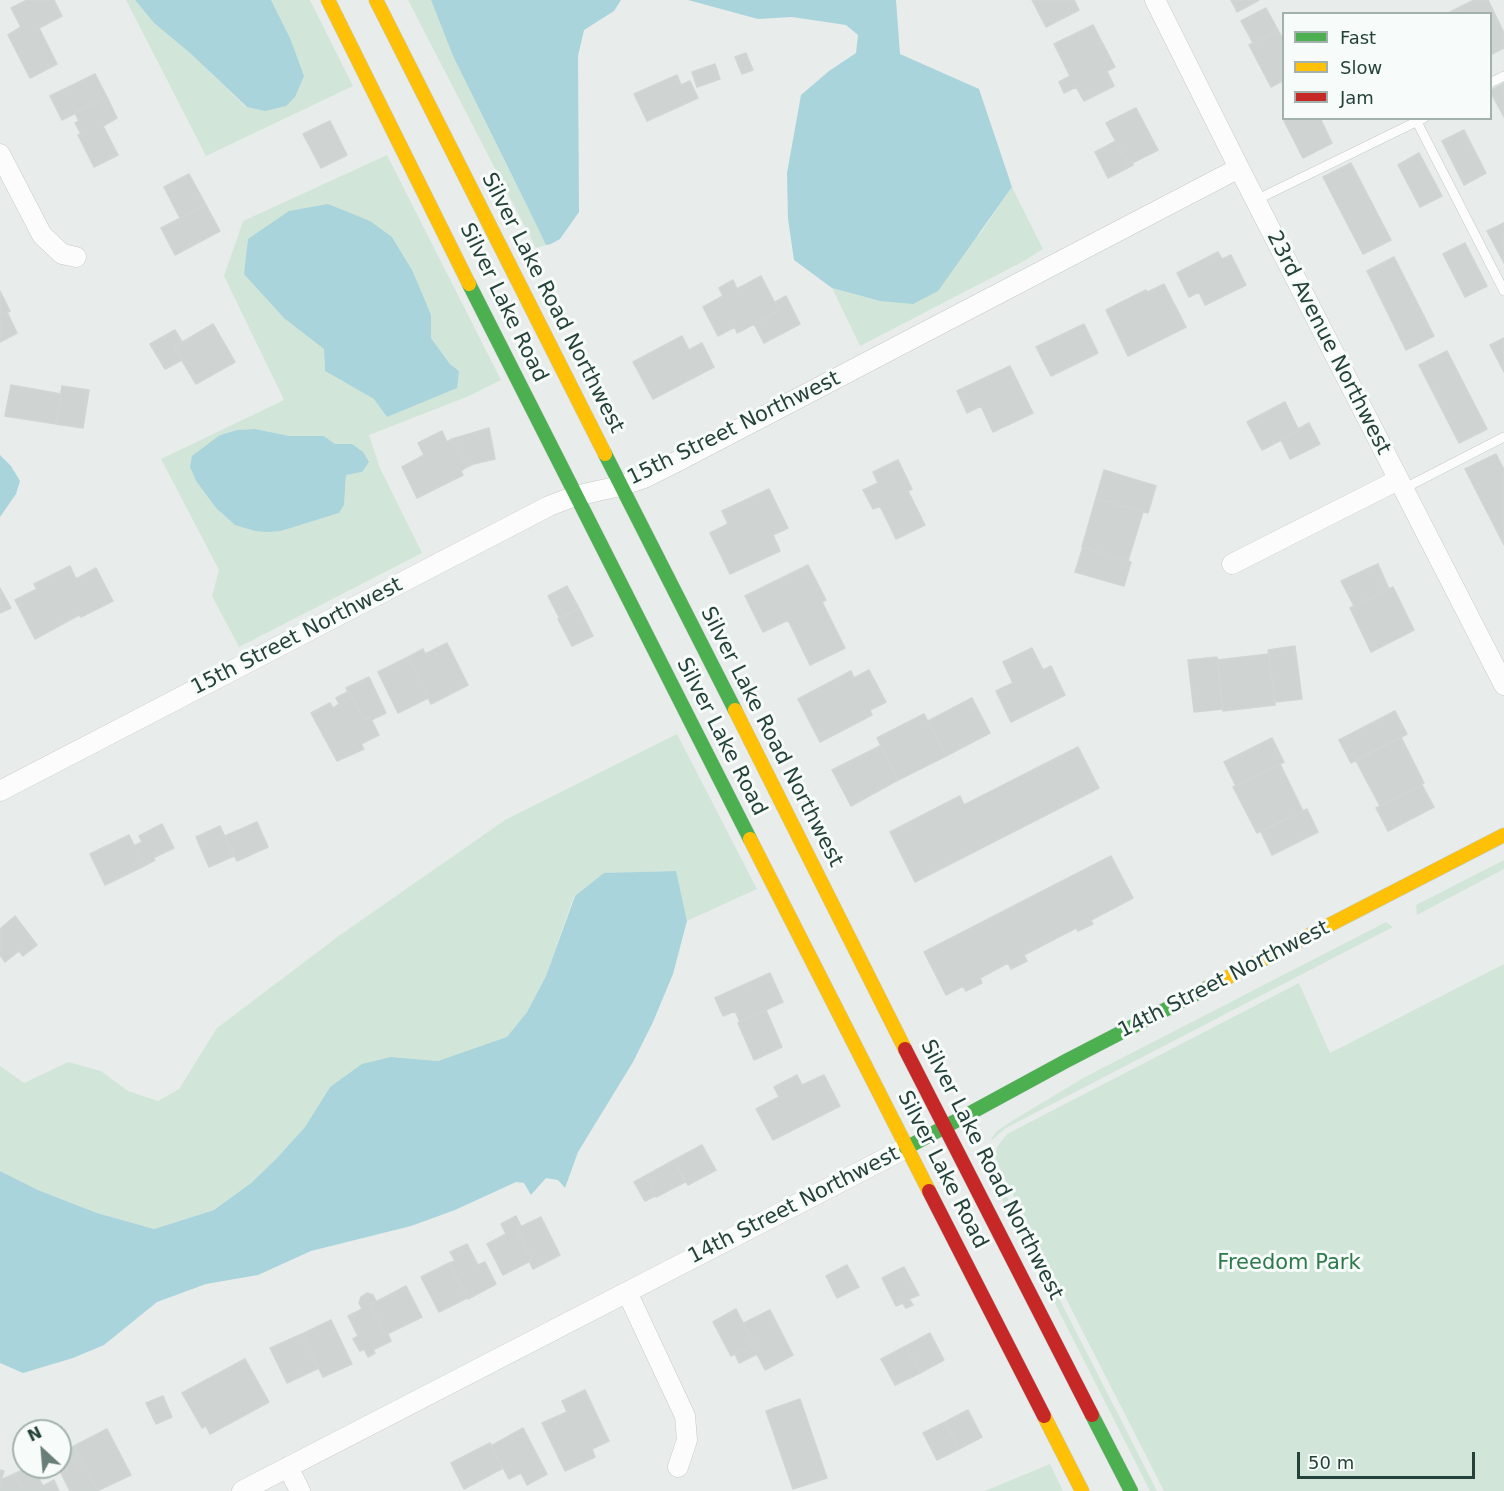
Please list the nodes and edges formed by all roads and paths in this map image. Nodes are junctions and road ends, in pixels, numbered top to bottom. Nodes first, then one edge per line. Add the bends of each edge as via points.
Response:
1 (328, 0) edge
2 (376, 0) edge
3 (1155, 0) edge
4 (1420, 120) edge
5 (0, 154) edge
6 (1239, 168) junction
7 (1256, 200) junction
8 (76, 257) dead end
9 (1504, 291) edge
10 (1504, 437) edge
11 (1400, 484) junction
12 (620, 486) junction
13 (575, 496) junction
14 (1232, 564) dead end
15 (1504, 685) edge
16 (0, 791) edge
17 (1504, 835) edge
18 (945, 1127) junction
19 (906, 1148) junction
20 (627, 1293) junction
21 (288, 1467) junction
22 (678, 1467) dead end
23 (242, 1491) edge
24 (300, 1491) edge
25 (1082, 1491) edge
26 (1131, 1491) edge

1 - 13 main road, Silver Lake Road
2 - 12 main road, Silver Lake Road Northwest
3 - 6 street, 23rd Avenue Northwest
4 - 7 lane
4 - 9 lane
5 - 8 street via 42,235 62,254
6 - 7 street, 23rd Avenue Northwest
6 - 12 street, 15th Street Northwest via 678,461
7 - 11 street, 23rd Avenue Northwest
10 - 11 lane
11 - 14 street
11 - 15 street, 23rd Avenue Northwest
12 - 13 street, 15th Street Northwest
12 - 18 main road, Silver Lake Road Northwest
13 - 16 street, 15th Street Northwest
13 - 19 main road, Silver Lake Road
17 - 18 main road, 14th Street Northwest
18 - 19 main road, 14th Street Northwest
18 - 26 main road, Silver Lake Road Northwest
19 - 20 street, 14th Street Northwest
19 - 25 main road, Silver Lake Road
20 - 21 street, 14th Street Northwest
20 - 22 street via 685,1416 687,1440
21 - 23 street, 14th Street Northwest
21 - 24 street

